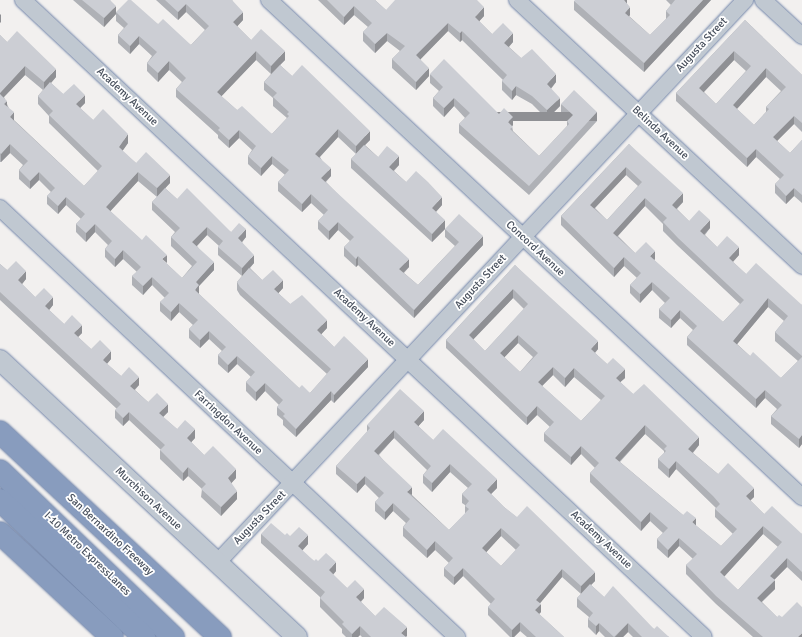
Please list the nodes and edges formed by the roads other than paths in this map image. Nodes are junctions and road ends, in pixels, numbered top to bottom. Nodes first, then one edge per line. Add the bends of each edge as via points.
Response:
1 (23, 0) edge
2 (269, 0) edge
3 (517, 0) edge
4 (745, 0) edge
5 (763, 0) edge
6 (802, 36) edge
7 (638, 113) junction
8 (0, 208) edge
9 (523, 237) junction
10 (802, 266) edge
11 (0, 360) edge
12 (409, 360) junction
13 (0, 432) edge
14 (0, 472) edge
15 (293, 484) junction
16 (802, 498) edge
17 (0, 500) edge
18 (0, 533) edge
19 (217, 563) junction
20 (112, 637) edge
21 (144, 637) edge
22 (173, 637) edge
23 (220, 637) edge
24 (297, 637) edge
25 (457, 637) edge
26 (704, 637) edge

1 - 12 street, Academy Avenue
2 - 9 street, Concord Avenue
3 - 7 street, Belinda Avenue
4 - 7 street, Augusta Street
5 - 6 street
7 - 9 street, Augusta Street
7 - 10 street, Belinda Avenue
8 - 15 street, Farringdon Avenue
9 - 12 street, Augusta Street
9 - 16 street, Concord Avenue
11 - 19 street, Murchison Avenue
12 - 15 street, Augusta Street
12 - 26 street, Academy Avenue
13 - 23 highway, San Bernardino Freeway
14 - 22 highway, I-10 Metro ExpressLanes
15 - 19 street, Augusta Street
15 - 25 street, Farringdon Avenue
17 - 21 highway, I-10 Metro ExpressLanes
18 - 20 highway
19 - 24 street, Murchison Avenue

